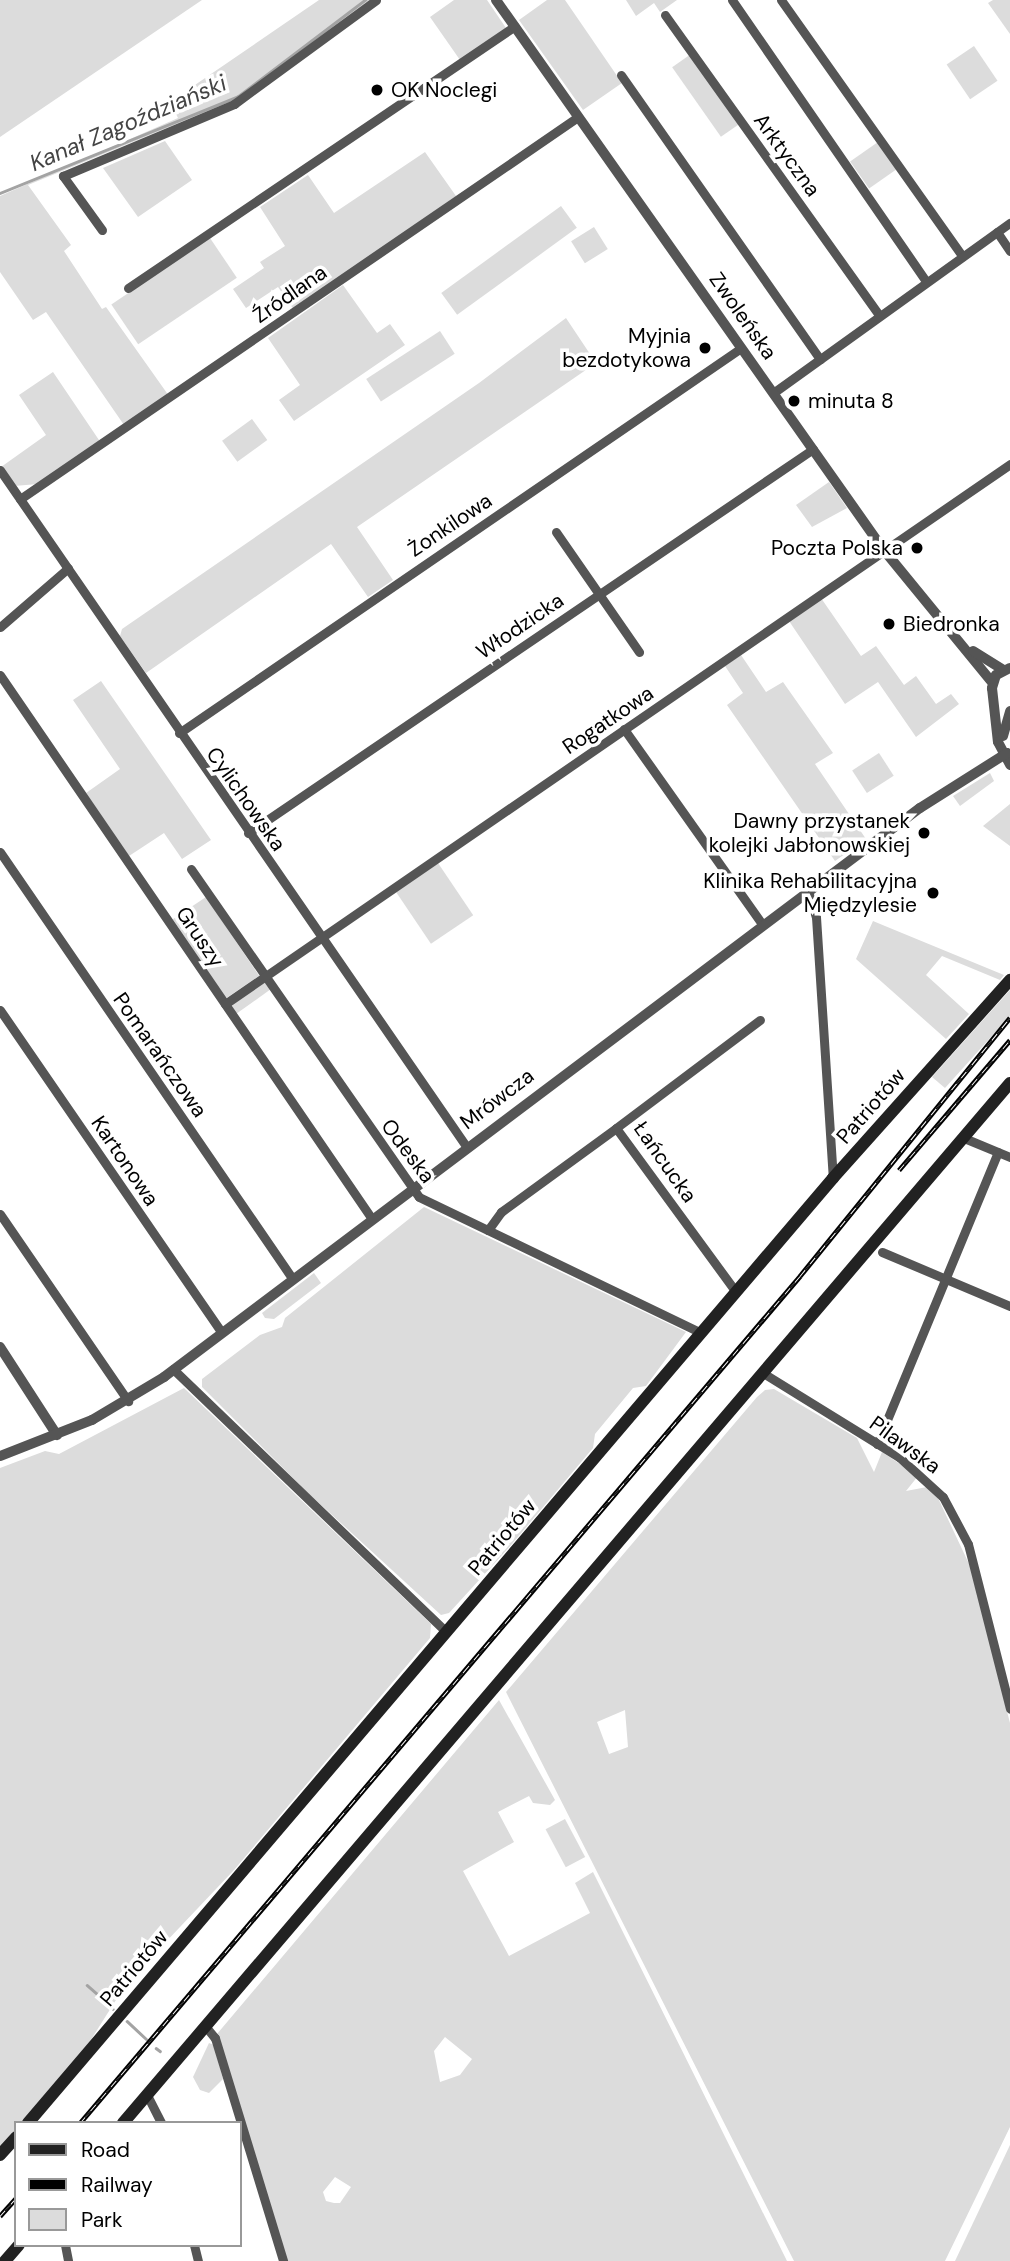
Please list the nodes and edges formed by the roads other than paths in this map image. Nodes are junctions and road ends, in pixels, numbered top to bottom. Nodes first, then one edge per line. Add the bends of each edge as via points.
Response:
1 (376, 0) edge
2 (496, 0) edge
3 (732, 0) edge
4 (781, 0) edge
5 (665, 15) dead end
6 (515, 26) junction
7 (621, 75) dead end
8 (579, 117) junction
9 (1010, 223) edge
10 (103, 230) dead end
11 (997, 232) junction
12 (1010, 250) edge
13 (962, 256) junction
14 (926, 281) junction
15 (128, 288) dead end
16 (879, 315) junction
17 (741, 348) junction
18 (820, 359) junction
19 (773, 393) junction
20 (813, 449) junction
21 (1010, 464) edge
22 (0, 470) edge
23 (20, 499) junction
24 (556, 533) dead end
25 (883, 549) junction
26 (68, 568) junction
27 (599, 594) junction
28 (0, 627) edge
29 (968, 648) junction
30 (639, 652) dead end
31 (1006, 669) edge
32 (0, 675) edge
33 (992, 682) junction
34 (995, 698) junction
35 (1010, 709) edge
36 (624, 729) junction
37 (179, 733) junction
38 (1008, 758) edge
39 (248, 833) junction
40 (0, 852) edge
41 (191, 869) dead end
42 (808, 891) junction
43 (762, 925) junction
44 (320, 938) junction
45 (264, 976) junction
46 (1010, 980) edge
47 (225, 1004) junction
48 (0, 1010) edge
49 (760, 1020) dead end
50 (1010, 1083) edge
51 (616, 1128) junction
52 (964, 1138) junction
53 (466, 1146) junction
54 (998, 1152) junction
55 (1010, 1157) edge
56 (833, 1178) junction
57 (411, 1188) junction
58 (0, 1214) edge
59 (372, 1219) junction
60 (488, 1230) junction
61 (882, 1252) dead end
62 (292, 1278) junction
63 (944, 1279) junction
64 (736, 1292) junction
65 (1010, 1306) edge
66 (220, 1331) junction
67 (701, 1333) junction
68 (0, 1347) edge
69 (173, 1369) junction
70 (763, 1373) junction
71 (128, 1401) junction
72 (57, 1435) junction
73 (877, 1444) junction
74 (0, 1456) edge
75 (446, 1632) junction
76 (1010, 1709) edge
77 (206, 2026) junction
78 (147, 2095) junction
79 (30, 2121) edge
80 (125, 2121) edge
81 (160, 2121) edge
82 (240, 2121) edge
83 (242, 2127) edge
84 (14, 2139) edge
85 (0, 2155) edge
86 (17, 2247) edge
87 (5, 2261) edge
88 (283, 2261) edge

1 - 10 street via 234,104 63,176
2 - 6 street, Zwoleńska
3 - 14 street
4 - 13 street
5 - 16 street, Arktyczna
6 - 8 street, Zwoleńska
6 - 15 street
7 - 18 street
8 - 17 street, Zwoleńska
8 - 23 street, Źródlana
9 - 11 street
11 - 12 street
11 - 13 street
13 - 14 street
14 - 16 street
16 - 18 street
17 - 19 street, Zwoleńska
17 - 37 street, Żonkilowa
18 - 19 street
19 - 20 street, Zwoleńska
20 - 25 street, Zwoleńska
20 - 27 street, Włodzicka
21 - 25 street, Rogatkowa
22 - 23 street, Cylichowska
23 - 26 street, Cylichowska
24 - 27 street
25 - 29 street, Zwoleńska via 914,591
25 - 36 street, Rogatkowa
26 - 28 street
26 - 37 street, Cylichowska
27 - 30 street
27 - 39 street, Włodzicka
29 - 31 street, Zwoleńska
29 - 33 street, Zwoleńska
31 - 33 street
32 - 47 street, Gruszy
33 - 34 street
34 - 35 street
34 - 38 street via 996,732
35 - 38 street via 1004,724
36 - 43 street
36 - 44 street, Rogatkowa
37 - 39 street, Cylichowska
38 - 42 street, Mrówcza via 945,789
39 - 44 street, Cylichowska
40 - 62 street, Pomarańczowa
41 - 45 street, Odeska
42 - 43 street, Mrówcza
42 - 56 street via 816,917
43 - 53 street, Mrówcza
44 - 45 street, Rogatkowa
44 - 53 street, Cylichowska
45 - 47 street, Rogatkowa
45 - 57 street, Odeska
46 - 56 main road, Patriotów
47 - 59 street, Gruszy
48 - 66 street, Kartonowa
49 - 51 street, Łańcucka
50 - 52 main road
51 - 60 street via 501,1212
51 - 64 street, Łańcucka
52 - 54 street
52 - 70 main road
53 - 57 street, Mrówcza
54 - 55 street
54 - 63 street
56 - 64 main road, Patriotów
57 - 59 street, Mrówcza
57 - 60 street, Odeska via 421,1199
58 - 71 street
59 - 62 street, Mrówcza
60 - 67 street, Odeska
61 - 63 street
62 - 66 street, Mrówcza
63 - 65 street
63 - 73 street
64 - 67 main road, Patriotów
66 - 69 street, Mrówcza
67 - 75 main road, Patriotów
68 - 72 street
69 - 71 street, Mrówcza
69 - 75 street
70 - 73 street, Pilawska
70 - 77 main road
71 - 72 street, Mrówcza
72 - 74 street, Mrówcza
73 - 76 street, Pilawska via 921,1474 960,1523
75 - 79 main road, Patriotów
77 - 78 main road
77 - 82 street via 215,2038
78 - 80 main road
78 - 81 street
83 - 88 street
84 - 85 main road
86 - 87 main road

